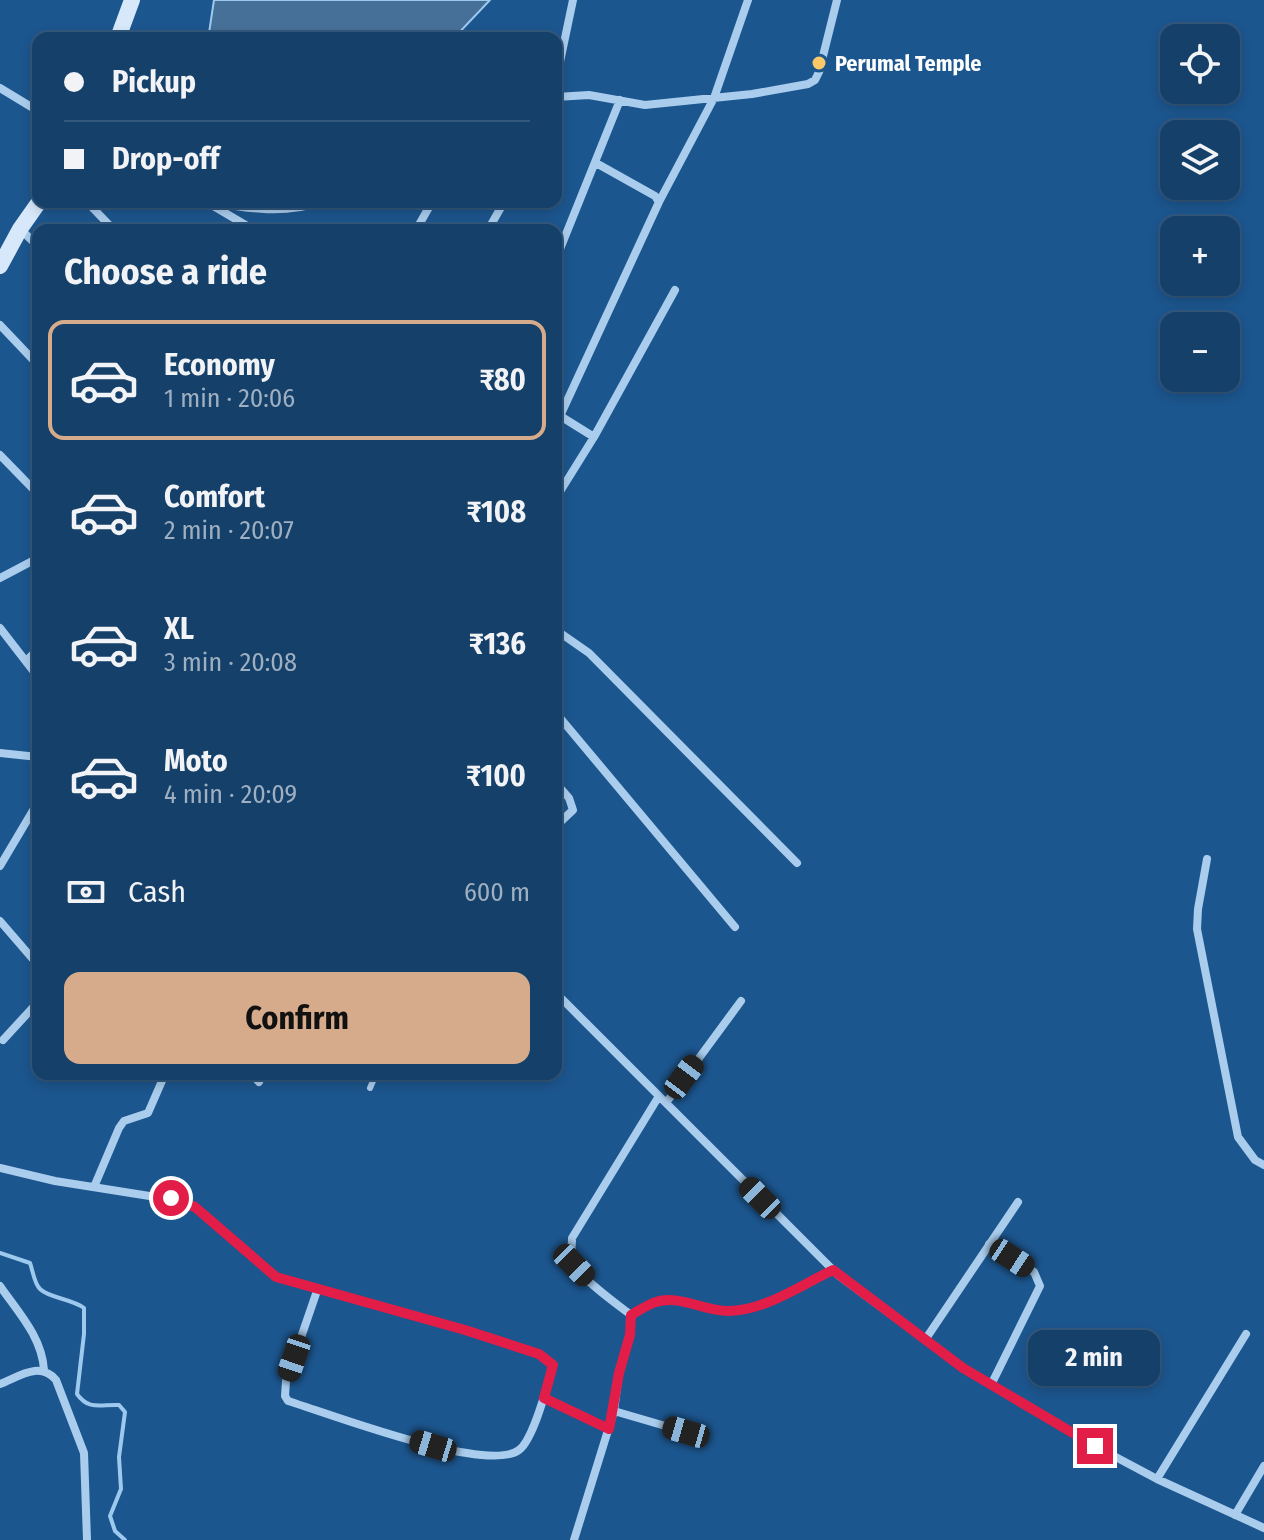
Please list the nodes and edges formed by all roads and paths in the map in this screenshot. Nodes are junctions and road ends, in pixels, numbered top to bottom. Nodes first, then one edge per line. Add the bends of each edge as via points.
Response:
1 (132, 0) edge
2 (573, 0) edge
3 (748, 0) edge
4 (837, 0) edge
5 (120, 32) edge
6 (562, 52) edge
7 (0, 88) edge
8 (562, 97) edge
9 (714, 98) junction
10 (620, 100) junction
11 (32, 107) edge
12 (596, 163) junction
13 (659, 202) junction
14 (35, 208) edge
15 (93, 208) edge
16 (217, 208) edge
17 (247, 208) edge
18 (303, 208) edge
19 (108, 224) edge
20 (244, 224) edge
21 (20, 229) junction
22 (32, 240) edge
23 (562, 245) edge
24 (0, 266) edge
25 (675, 290) dead end
26 (0, 325) edge
27 (32, 359) edge
28 (562, 407) edge
29 (562, 417) edge
30 (594, 437) junction
31 (0, 455) edge
32 (32, 488) edge
33 (562, 488) edge
34 (32, 561) edge
35 (0, 578) edge
36 (0, 628) edge
37 (562, 634) edge
38 (32, 655) edge
39 (26, 661) junction
40 (32, 669) edge
41 (562, 720) edge
42 (0, 753) edge
43 (32, 756) edge
44 (562, 790) edge
45 (32, 812) edge
46 (562, 820) edge
47 (0, 848) edge
48 (11, 849) junction
49 (1207, 859) dead end
50 (797, 863) dead end
51 (0, 866) edge
52 (0, 921) edge
53 (735, 927) dead end
54 (32, 958) edge
55 (562, 999) edge
56 (741, 1001) dead end
57 (32, 1009) edge
58 (3, 1040) dead end
59 (162, 1080) edge
60 (373, 1080) edge
61 (370, 1088) dead end
62 (662, 1099) junction
63 (1264, 1165) edge
64 (0, 1168) edge
65 (94, 1187) junction
66 (1018, 1202) dead end
67 (989, 1244) junction
68 (833, 1270) junction
69 (0, 1286) edge
70 (318, 1288) junction
71 (631, 1315) junction
72 (1246, 1334) dead end
73 (925, 1340) junction
74 (44, 1370) junction
75 (0, 1384) edge
76 (991, 1385) junction
77 (544, 1398) junction
78 (614, 1411) junction
79 (609, 1429) junction
80 (686, 1432) dead end
81 (1264, 1466) edge
82 (1157, 1479) junction
83 (1235, 1515) junction
84 (1264, 1529) edge
85 (87, 1540) edge
86 (574, 1540) edge
87 (1260, 1540) edge

1 - 5 main road
2 - 6 street
3 - 9 street
4 - 9 street via 815,80
7 - 11 street
8 - 10 street
9 - 10 street via 645,105
9 - 13 street
10 - 12 street
12 - 13 street
12 - 23 street
13 - 28 street
14 - 21 main road
15 - 19 street
16 - 20 street
17 - 18 street
21 - 22 street
21 - 24 main road
25 - 30 street
26 - 27 street
29 - 30 street
30 - 33 street
31 - 32 street
34 - 35 street
36 - 39 street
37 - 50 street via 589,653
38 - 39 street
39 - 40 street
41 - 53 street
42 - 43 street
44 - 46 street via 573,810
45 - 48 street
47 - 48 street
48 - 51 street
49 - 63 street via 1197,929 1238,1137
52 - 54 street
55 - 62 street
56 - 62 street
57 - 58 street
59 - 65 street via 148,1113 119,1128
60 - 61 lane
62 - 68 street
62 - 71 street via 572,1238 574,1265
64 - 65 street
65 - 70 street via 188,1203 270,1274
66 - 67 street
67 - 73 street
67 - 76 street via 1034,1272 1040,1286
68 - 71 street via 783,1295 729,1311 673,1300 655,1302
68 - 73 street
69 - 74 street via 36,1337
70 - 77 street via 539,1354 553,1365
70 - 77 street via 286,1381 288,1401 455,1453 489,1456 511,1454 525,1444
71 - 78 street
72 - 82 street
73 - 76 street
74 - 75 street
74 - 85 street via 56,1380 84,1453
76 - 82 street
77 - 79 street
78 - 79 street
78 - 80 street
79 - 86 street
81 - 83 street
82 - 83 street
83 - 84 street
84 - 87 street

